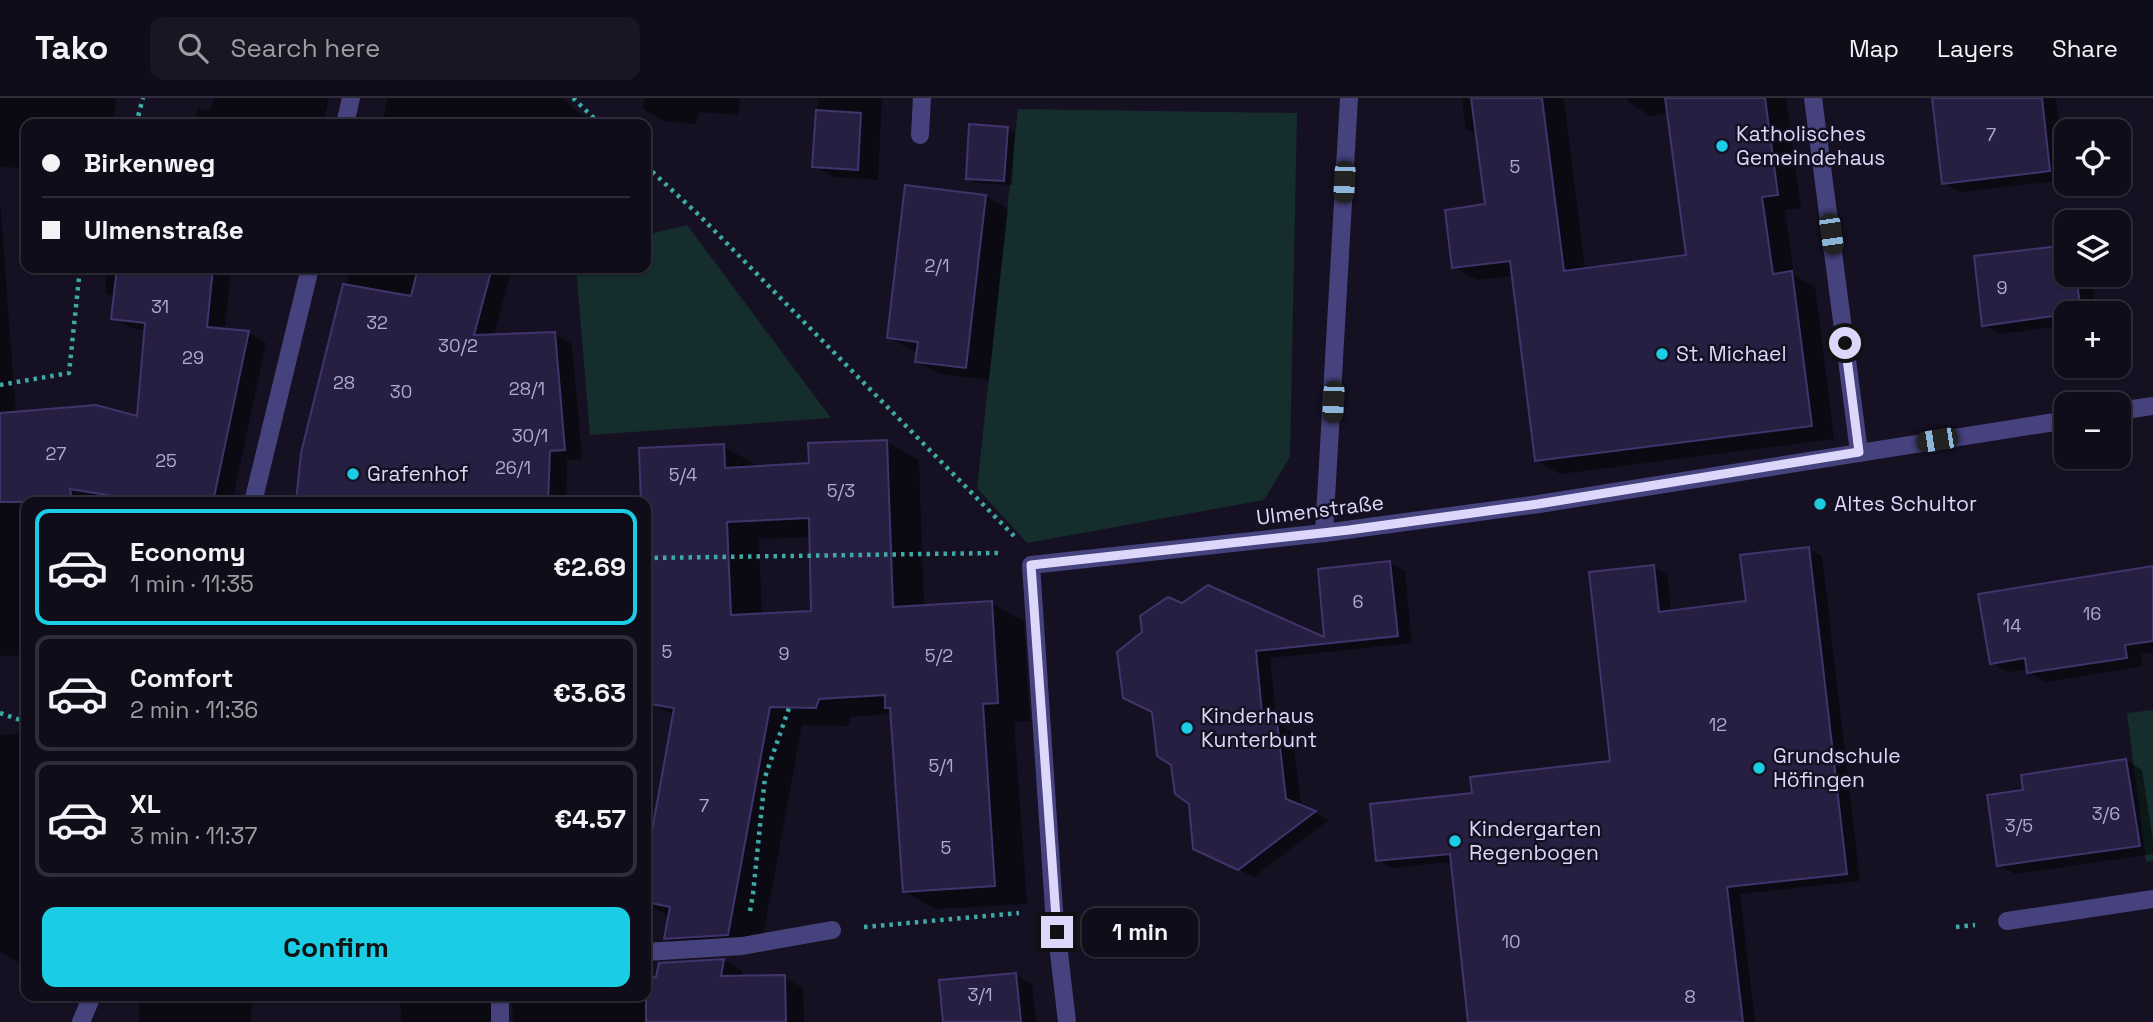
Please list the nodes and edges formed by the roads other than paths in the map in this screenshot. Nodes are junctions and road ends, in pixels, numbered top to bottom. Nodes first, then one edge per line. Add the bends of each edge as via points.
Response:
1 (351, 98) edge
2 (922, 98) edge
3 (1349, 98) edge
4 (1813, 98) edge
5 (346, 119) edge
6 (920, 135) dead end
7 (309, 273) edge
8 (2153, 406) edge
9 (2131, 409) edge
10 (2054, 421) edge
11 (1859, 452) junction
12 (254, 497) edge
13 (1324, 533) junction
14 (2153, 899) edge
15 (2007, 921) dead end
16 (832, 930) dead end
17 (651, 952) edge
18 (90, 1001) edge
19 (500, 1001) edge
20 (81, 1022) edge
21 (500, 1022) edge
22 (1068, 1022) edge

1 - 5 street
2 - 6 street
3 - 13 street
4 - 11 street
7 - 12 street
8 - 9 street
10 - 11 street, Ulmenstraße
11 - 13 street, Ulmenstraße
13 - 22 street, Ulmenstraße via 1031,565 1055,910
14 - 15 street
16 - 17 street via 742,946
18 - 20 street
19 - 21 street

